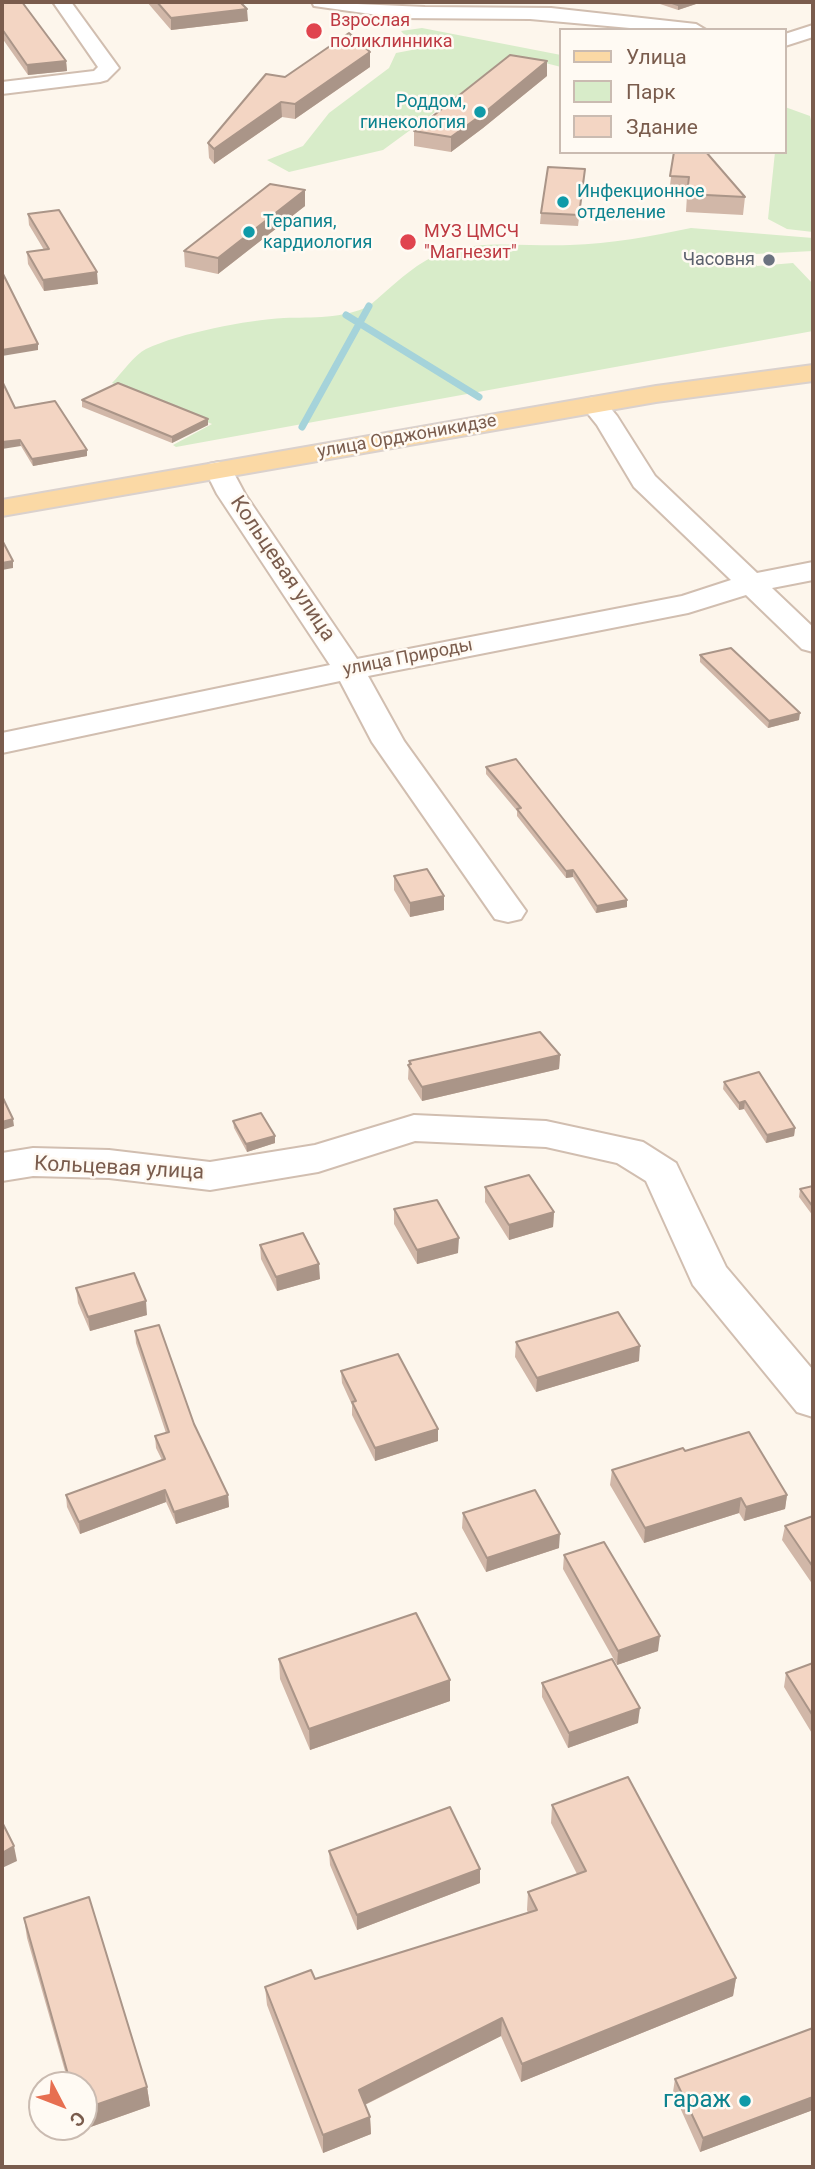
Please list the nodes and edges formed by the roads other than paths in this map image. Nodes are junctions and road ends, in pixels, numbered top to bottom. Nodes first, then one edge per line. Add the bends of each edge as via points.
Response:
1 (62, 2) edge
2 (321, 2) edge
3 (618, 2) edge
4 (401, 7) edge
5 (560, 8) edge
6 (683, 28) edge
7 (813, 32) edge
8 (787, 41) edge
9 (787, 43) edge
10 (813, 50) edge
11 (2, 88) edge
12 (813, 373) edge
13 (594, 405) junction
14 (219, 470) junction
15 (2, 508) edge
16 (813, 572) edge
17 (752, 583) junction
18 (813, 643) edge
19 (349, 670) junction
20 (2, 743) edge
21 (508, 911) dead end
22 (2, 1167) edge
23 (813, 1400) edge

1 - 11 street via 109,68 100,76
2 - 4 street via 361,10
3 - 5 street
4 - 5 street via 527,13
5 - 6 street
7 - 8 street
9 - 10 street
12 - 13 main road, улица Орджоникидзе
13 - 14 main road, улица Орджоникидзе
13 - 17 street via 644,481
14 - 15 main road, улица Орджоникидзе
14 - 19 street, Кольцевая улица
16 - 17 street, улица Природы
17 - 18 street
17 - 19 street, улица Природы via 688,604
19 - 20 street, улица Природы
19 - 21 street, Кольцевая улица via 388,742
22 - 23 street, Кольцевая улица via 33,1162 109,1164 210,1176 318,1158 414,1128 547,1134 629,1152 662,1173 708,1274

